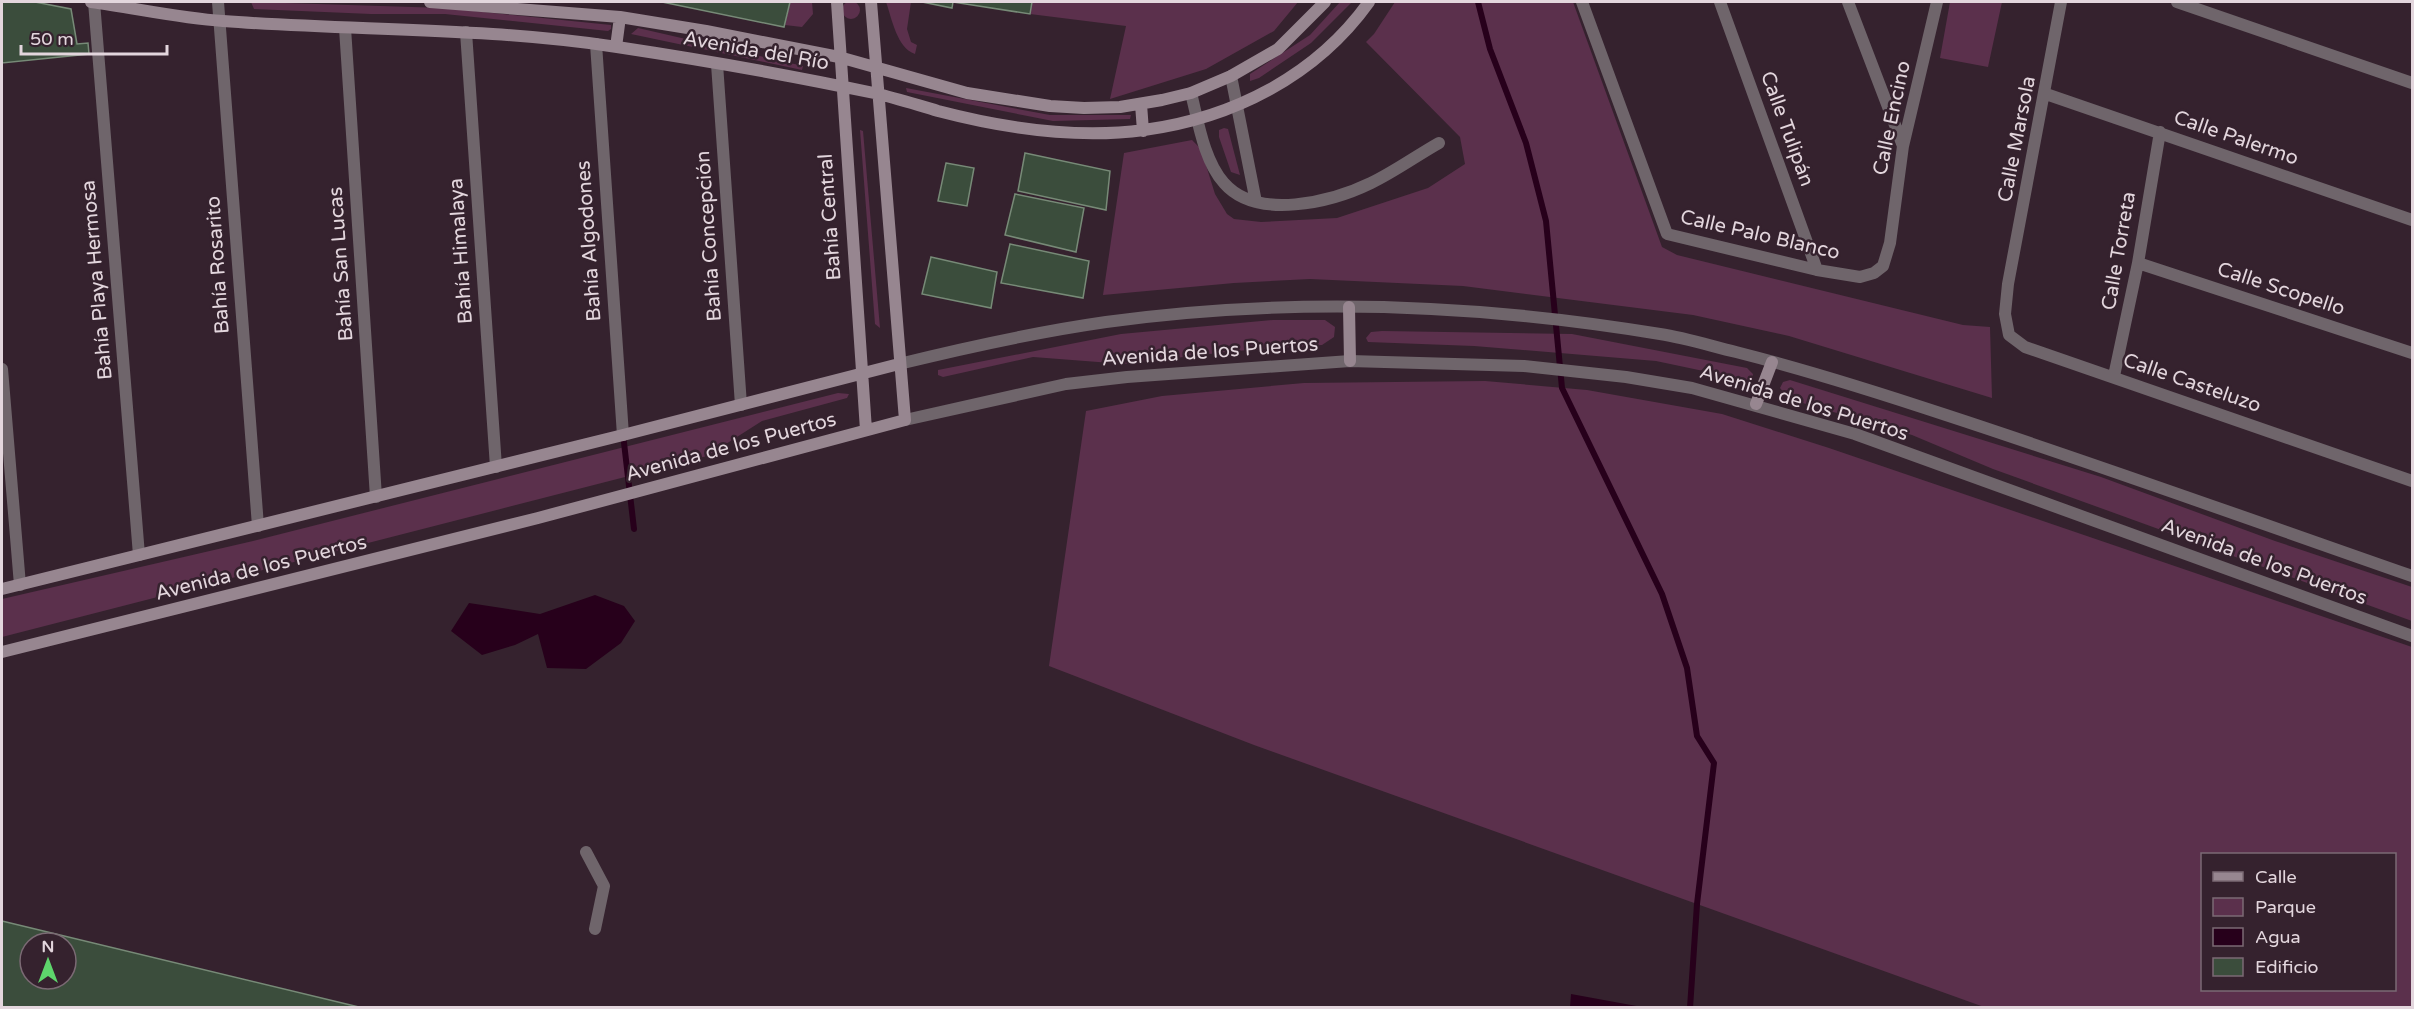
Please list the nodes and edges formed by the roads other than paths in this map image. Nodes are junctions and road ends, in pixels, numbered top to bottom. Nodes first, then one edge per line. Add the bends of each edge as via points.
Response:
1 (92, 2) edge
2 (218, 2) edge
3 (430, 2) edge
4 (837, 2) edge
5 (871, 2) edge
6 (1325, 2) edge
7 (1369, 2) edge
8 (1582, 2) edge
9 (1720, 2) edge
10 (1848, 2) edge
11 (1937, 2) edge
12 (2061, 2) edge
13 (2177, 2) edge
14 (620, 17) junction
15 (219, 21) junction
16 (345, 28) junction
17 (466, 32) junction
18 (596, 44) junction
19 (616, 47) junction
20 (839, 57) junction
21 (717, 64) junction
22 (877, 66) junction
23 (1231, 76) junction
24 (2412, 83) edge
25 (841, 86) junction
26 (1191, 93) junction
27 (879, 94) junction
28 (2046, 94) junction
29 (1141, 104) junction
30 (1237, 107) junction
31 (1198, 120) junction
32 (1143, 131) junction
33 (2160, 132) junction
34 (1439, 142) dead end
35 (1903, 146) junction
36 (1256, 202) junction
37 (2412, 220) edge
38 (1890, 243) joint
39 (2138, 263) junction
40 (1817, 270) junction
41 (2008, 285) joint
42 (1349, 307) junction
43 (2412, 353) edge
44 (1350, 361) junction
45 (1772, 362) junction
46 (899, 363) junction
47 (2, 369) edge
48 (861, 375) junction
49 (2114, 376) junction
50 (741, 405) junction
51 (1756, 405) junction
52 (905, 420) junction
53 (866, 430) junction
54 (623, 435) junction
55 (496, 467) junction
56 (2412, 481) edge
57 (376, 497) junction
58 (258, 526) junction
59 (139, 555) junction
60 (2412, 576) edge
61 (20, 585) junction
62 (2, 589) edge
63 (2412, 636) edge
64 (2, 652) edge
65 (586, 852) dead end
66 (595, 929) dead end

1 - 15 street, Avenida del Río
1 - 59 street, Bahía Playa Hermosa
2 - 15 street, Bahía Rosarito
3 - 14 street, Avenida del Río
4 - 20 street, Bahía Central
5 - 22 street
6 - 23 street, Avenida del Río via 1278,49
7 - 30 street, Avenida del Río via 1349,29 1303,70
8 - 40 street, Calle Palo Blanco via 1667,234
9 - 40 street, Calle Tulipán
10 - 35 street
11 - 35 street, Calle Encino
12 - 28 street, Calle Marsola
13 - 24 street
14 - 19 street
14 - 20 street, Avenida del Río
15 - 16 street, Avenida del Río
15 - 58 street, Bahía Rosarito
16 - 17 street, Avenida del Río
16 - 57 street, Bahía San Lucas
17 - 18 street, Avenida del Río
17 - 55 street, Bahía Himalaya
18 - 19 street, Avenida del Río
18 - 54 street, Bahía Algodones
19 - 21 street, Avenida del Río
20 - 22 street, Avenida del Río
20 - 25 street, Bahía Central
21 - 25 street, Avenida del Río
21 - 50 street, Bahía Concepción
22 - 27 street
22 - 29 street, Avenida del Río via 967,93 1012,101 1084,108
23 - 26 street, Avenida del Río
23 - 30 street
25 - 27 street, Avenida del Río
25 - 48 street, Bahía Central
26 - 29 street, Avenida del Río
26 - 31 street
27 - 32 street, Avenida del Río via 942,112 1023,127 1072,133
27 - 46 street
28 - 33 street, Calle Palermo
28 - 41 street, Calle Marsola
29 - 32 street
30 - 31 street, Avenida del Río
30 - 36 street
31 - 32 street, Avenida del Río
31 - 36 street via 1222,182 1235,195
33 - 37 street, Calle Palermo
33 - 39 street, Calle Torreta
34 - 36 street via 1371,183 1327,198 1287,206
35 - 38 street, Calle Encino
38 - 40 street, Calle Palo Blanco via 1883,266 1874,273 1860,277
39 - 43 street, Calle Scopello
39 - 49 street, Calle Torreta
41 - 49 street, Calle Casteluzo via 2005,327 2016,342
42 - 44 street
42 - 45 street, Avenida de los Puertos via 1518,315 1663,334
42 - 46 street, Avenida de los Puertos via 1218,311 1108,322 999,340
44 - 51 street, Avenida de los Puertos via 1524,366 1692,388
44 - 52 street, Avenida de los Puertos via 1066,384
45 - 51 street
45 - 60 street, Avenida de los Puertos via 2061,453
46 - 48 street, Avenida de los Puertos
46 - 52 street
47 - 61 street
48 - 50 street, Avenida de los Puertos
48 - 53 street, Bahía Central
49 - 56 street, Calle Casteluzo
50 - 54 street, Avenida de los Puertos
51 - 63 street, Avenida de los Puertos via 1854,435
52 - 53 street, Avenida de los Puertos
53 - 64 street, Avenida de los Puertos via 630,495
54 - 55 street, Avenida de los Puertos
55 - 57 street, Avenida de los Puertos
57 - 58 street, Avenida de los Puertos
58 - 59 street, Avenida de los Puertos
59 - 61 street, Avenida de los Puertos
61 - 62 street, Avenida de los Puertos
65 - 66 street via 604,886

